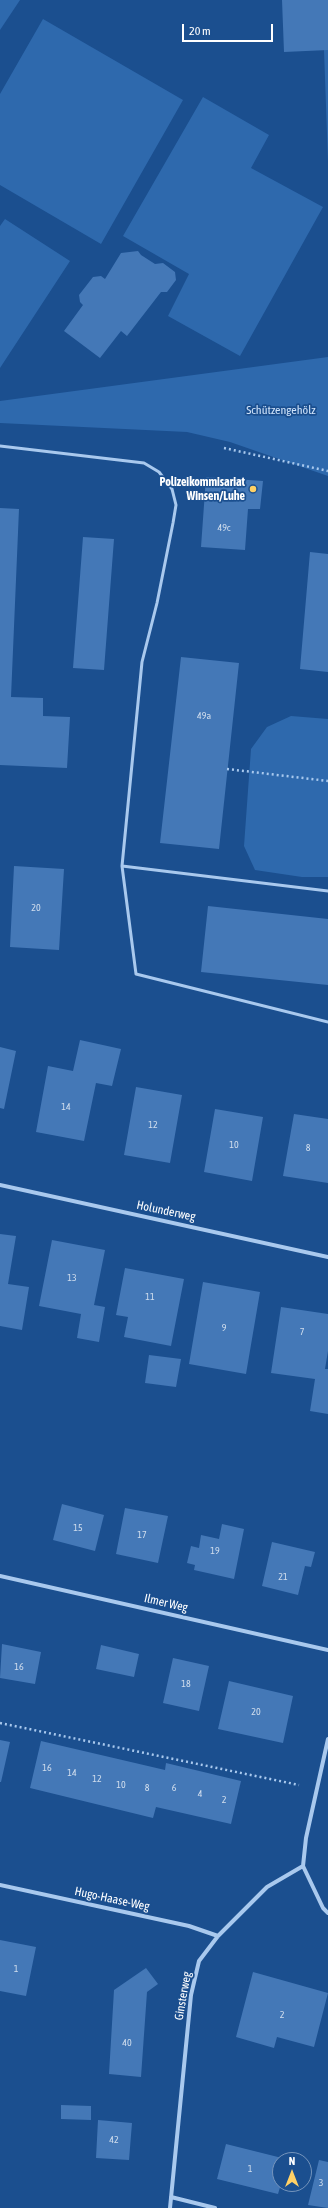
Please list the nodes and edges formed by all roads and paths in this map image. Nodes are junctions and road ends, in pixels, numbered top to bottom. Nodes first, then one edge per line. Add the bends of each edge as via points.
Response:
1 (0, 446) edge
2 (224, 448) dead end
3 (328, 471) edge
4 (227, 769) dead end
5 (328, 781) edge
6 (122, 866) junction
7 (328, 891) edge
8 (328, 1022) edge
9 (0, 1186) edge
10 (328, 1257) edge
11 (0, 1576) edge
12 (328, 1650) edge
13 (0, 1723) edge
14 (328, 1740) edge
15 (317, 1788) junction
16 (303, 1866) junction
17 (0, 1885) edge
18 (328, 1913) edge
19 (218, 1936) junction
20 (171, 2197) junction
21 (170, 2208) edge
22 (215, 2208) edge

1 - 6 lane via 144,463 159,472 172,489 176,505 173,523 142,662
2 - 3 path
4 - 5 path
6 - 7 lane
6 - 8 lane via 136,974
9 - 10 street, Holunderweg
11 - 12 street, Ilmer Weg
13 - 15 path
14 - 15 street
15 - 16 street
16 - 18 street via 323,1908
16 - 19 street, Ginsterweg via 267,1887
17 - 19 street, Hugo-Haase-Weg via 189,1926
19 - 20 street, Ginsterweg via 199,1961 191,1995
20 - 21 street, Ginsterweg
20 - 22 street

